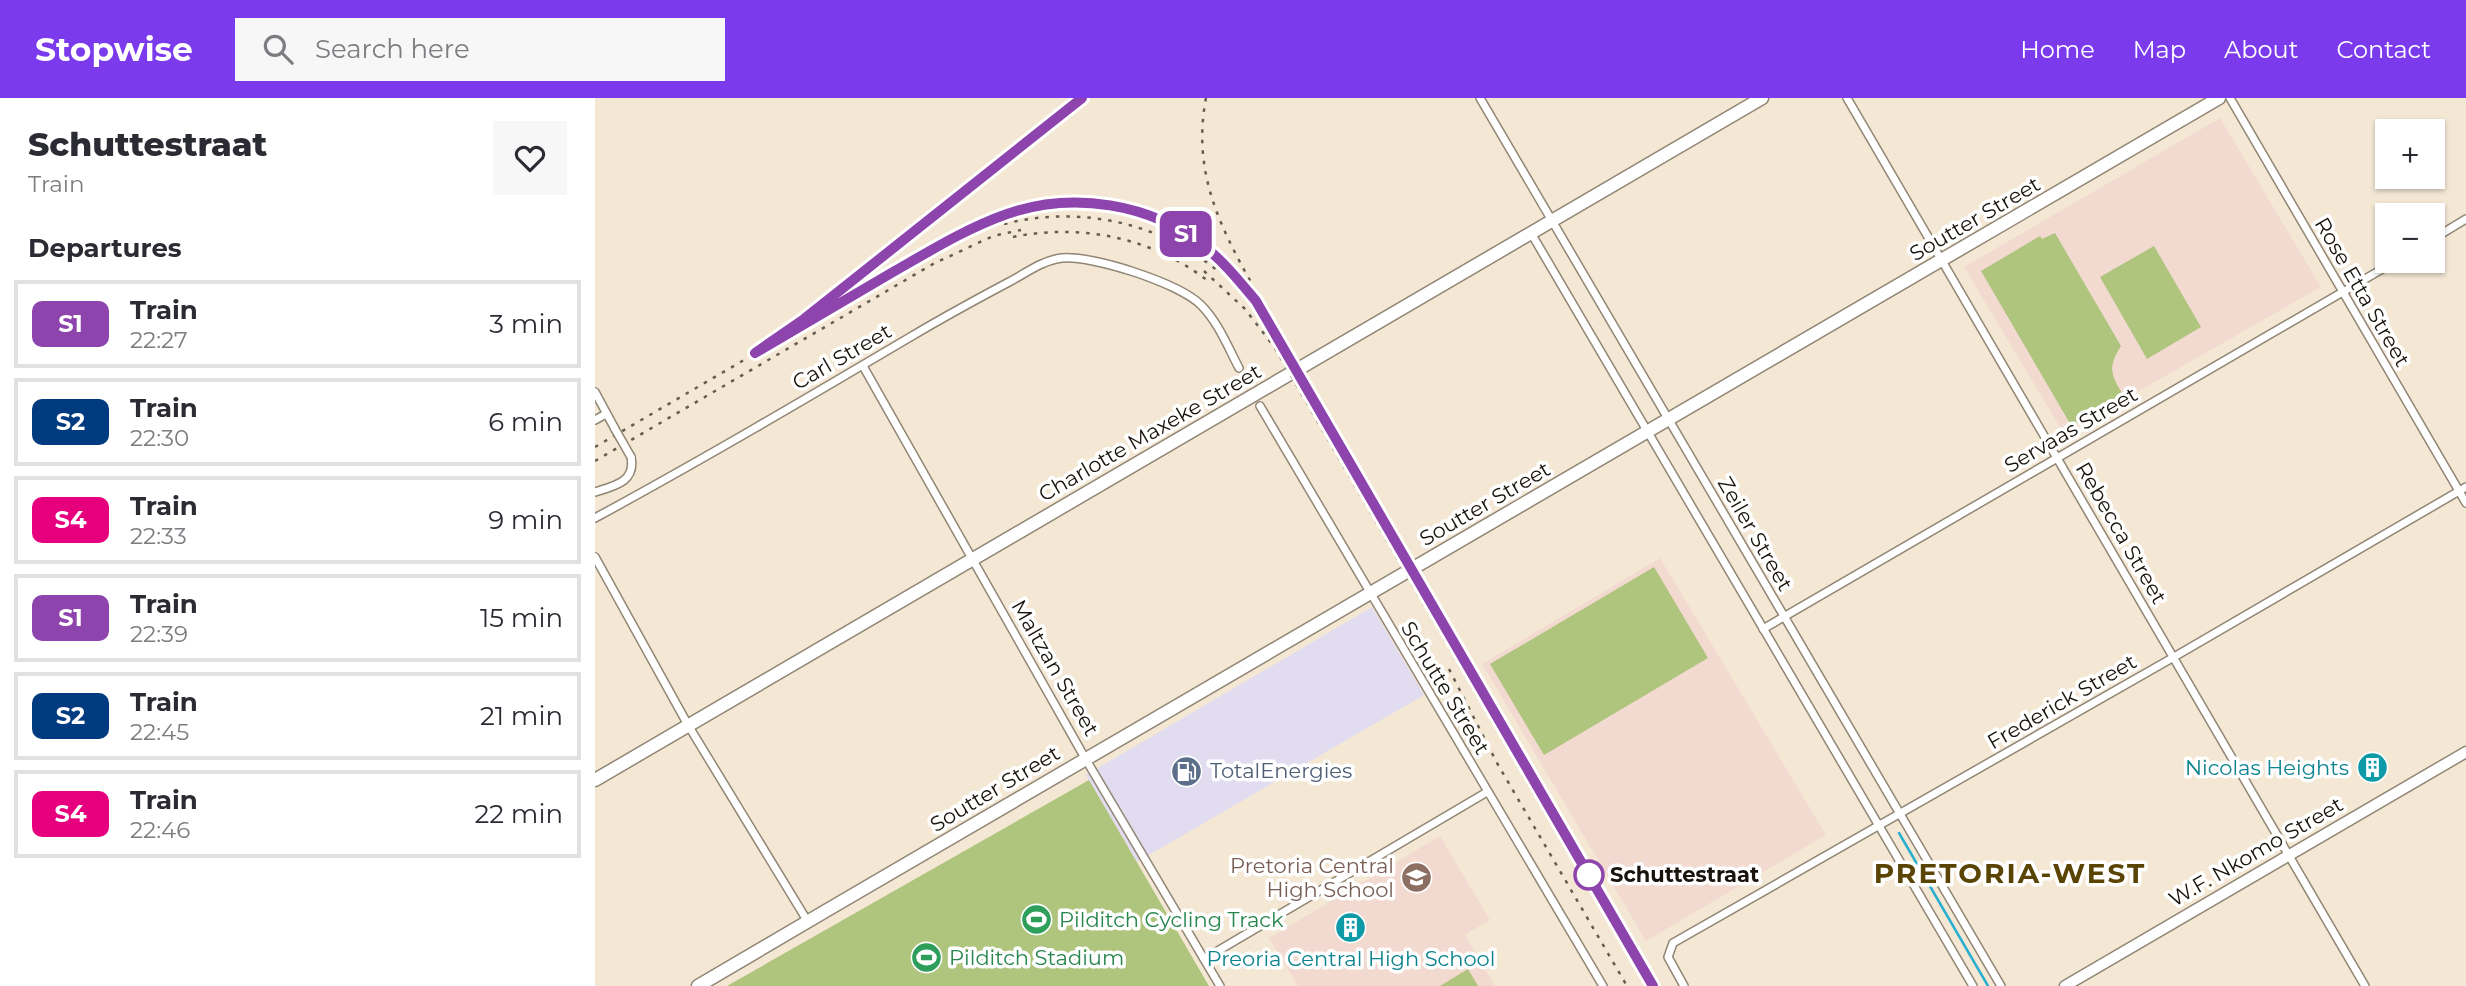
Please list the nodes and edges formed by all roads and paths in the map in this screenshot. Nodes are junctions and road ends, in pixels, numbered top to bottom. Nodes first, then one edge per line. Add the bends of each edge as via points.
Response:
1 (1480, 98) edge
2 (1762, 98) edge
3 (1847, 98) edge
4 (2219, 98) edge
5 (2229, 98) edge
6 (2466, 219) edge
7 (1551, 221) junction
8 (2445, 232) edge
9 (1531, 233) junction
10 (1942, 260) junction
11 (2376, 273) edge
12 (2342, 293) junction
13 (863, 366) junction
14 (1240, 368) dead end
15 (595, 392) edge
16 (1260, 406) dead end
17 (606, 415) junction
18 (595, 420) edge
19 (1668, 420) junction
20 (1648, 431) junction
21 (2057, 458) junction
22 (2462, 489) edge
23 (595, 492) edge
24 (2466, 503) edge
25 (595, 518) edge
26 (595, 557) edge
27 (972, 560) junction
28 (1370, 595) junction
29 (1783, 616) junction
30 (1763, 629) junction
31 (2174, 657) junction
32 (688, 726) junction
33 (2466, 752) edge
34 (1085, 758) junction
35 (595, 780) edge
36 (1487, 792) junction
37 (1899, 815) junction
38 (1878, 825) junction
39 (2288, 856) junction
40 (807, 922) junction
41 (1204, 959) junction
42 (698, 986) edge
43 (1220, 986) edge
44 (1603, 986) edge
45 (1684, 986) edge
46 (1973, 986) edge
47 (2001, 986) edge
48 (2065, 986) edge
49 (2365, 986) edge

1 - 7 street, Zeiler Street
2 - 7 main road, Charlotte Maxeke Street
3 - 10 street, Rebecca Street
4 - 10 main road, Soutter Street
5 - 12 street, Rose Etta Street
6 - 8 street
7 - 9 main road, Charlotte Maxeke Street
7 - 19 street, Zeiler Street
9 - 20 street, Zeiler Street
9 - 27 main road, Charlotte Maxeke Street
10 - 19 main road, Soutter Street
10 - 21 street, Rebecca Street
11 - 12 street, Servaas Street
12 - 21 street, Servaas Street
12 - 22 street, Rose Etta Street
13 - 14 street, Carl Street via 1046,262 1068,258 1157,280 1199,302
13 - 25 street, Carl Street
13 - 27 street, Maltzan Street
15 - 17 street
16 - 28 street, Schutte Street
17 - 18 street
17 - 23 street, bridge via 631,457 631,471 626,480
19 - 20 main road, Soutter Street
19 - 29 street, Zeiler Street
20 - 28 main road, Soutter Street
20 - 30 street, Zeiler Street
21 - 29 street, Servaas Street
21 - 31 street, Rebecca Street
22 - 24 street, Rose Etta Street
22 - 31 street, Frederick Street
26 - 32 street
27 - 32 main road, Charlotte Maxeke Street
27 - 34 street, Maltzan Street
28 - 34 main road, Soutter Street
28 - 36 street, Schutte Street
29 - 30 street, Servaas Street
29 - 37 street, Zeiler Street
30 - 38 street, Zeiler Street
31 - 37 street, Frederick Street
31 - 39 street, Rebecca Street
32 - 35 main road, Charlotte Maxeke Street
32 - 40 street
33 - 39 main road, W.F. Nkomo Street
34 - 40 main road, Soutter Street
34 - 41 street, Maltzan Street
36 - 41 street
36 - 44 street, Schutte Street
37 - 38 street, Frederick Street
37 - 47 street, Zeiler Street
38 - 45 street, Frederick Street via 1673,943 1668,957
38 - 46 street, Zeiler Street
39 - 48 main road, W.F. Nkomo Street
39 - 49 street, Rebecca Street
40 - 42 main road, Soutter Street
41 - 43 street, Maltzan Street

